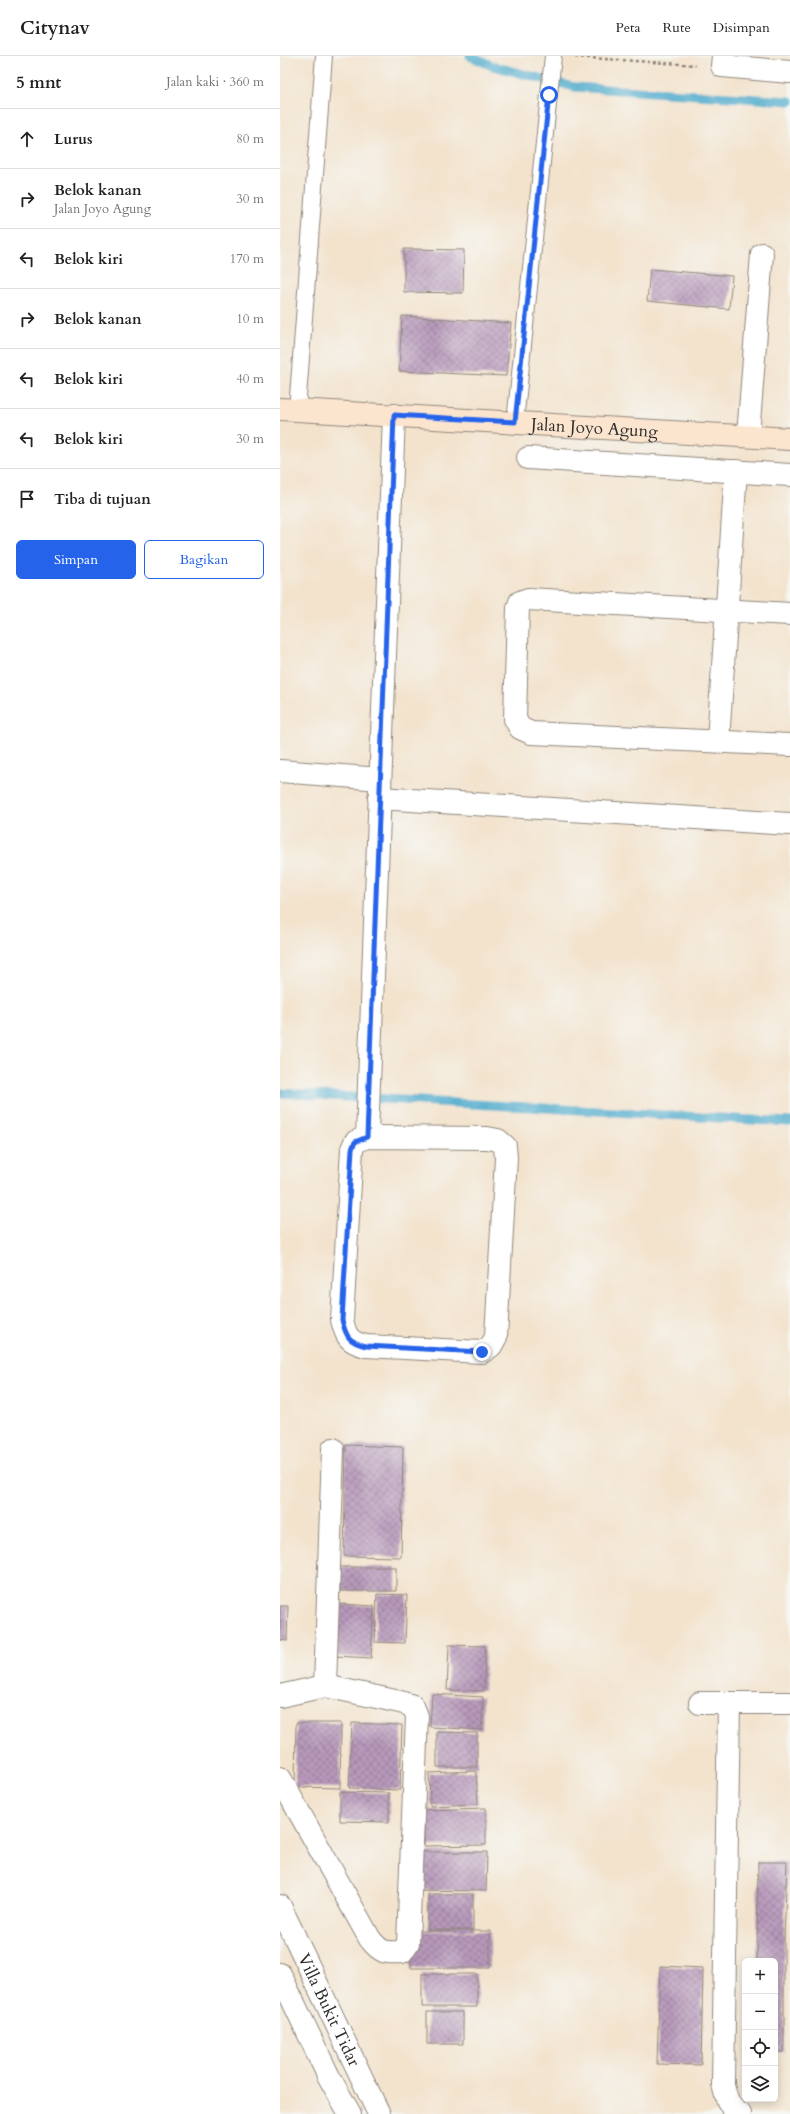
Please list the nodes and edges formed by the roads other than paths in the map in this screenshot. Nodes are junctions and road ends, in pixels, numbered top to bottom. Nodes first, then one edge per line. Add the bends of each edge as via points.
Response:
1 (324, 56) edge
2 (552, 61) edge
3 (722, 61) edge
4 (790, 72) edge
5 (762, 254) dead end
6 (289, 409) edge
7 (394, 415) junction
8 (515, 422) junction
9 (748, 436) junction
10 (790, 439) edge
11 (528, 458) dead end
12 (736, 471) junction
13 (790, 475) edge
14 (726, 612) junction
15 (790, 614) edge
16 (718, 741) junction
17 (790, 745) edge
18 (280, 771) edge
19 (379, 788) junction
20 (790, 824) edge
21 (367, 1137) junction
22 (333, 1449) dead end
23 (325, 1686) junction
24 (280, 1696) edge
25 (700, 1703) dead end
26 (790, 1703) edge
27 (729, 1704) junction
28 (280, 1778) edge
29 (280, 1906) edge
30 (280, 1974) edge
31 (350, 2114) edge
32 (379, 2114) edge
33 (740, 2114) edge

1 - 6 lane
2 - 8 lane
3 - 4 street
5 - 9 street
6 - 7 main road, Jalan Joyo Agung
7 - 8 main road, Jalan Joyo Agung
7 - 19 street
8 - 9 main road, Jalan Joyo Agung
9 - 10 main road, Jalan Joyo Agung
11 - 12 street
12 - 13 street
12 - 14 street
14 - 15 street
14 - 16 street
14 - 16 street via 528,599 520,602 518,608 515,719 520,728 531,733
16 - 17 street
18 - 19 street
19 - 20 street
19 - 21 street
21 - 21 street via 355,1142 352,1149 342,1320 345,1334 354,1343 366,1346 482,1352 491,1346 496,1337 505,1146 498,1140 487,1138
22 - 23 street
23 - 24 street
23 - 28 street via 413,1706 417,1716 408,1943 402,1952 385,1953 370,1939
25 - 27 street
26 - 27 street
27 - 33 street via 723,2084 726,2100 732,2110
29 - 32 street, Villa Bukit Tidar
30 - 31 street, Villa Bukit Tidar via 329,2077

